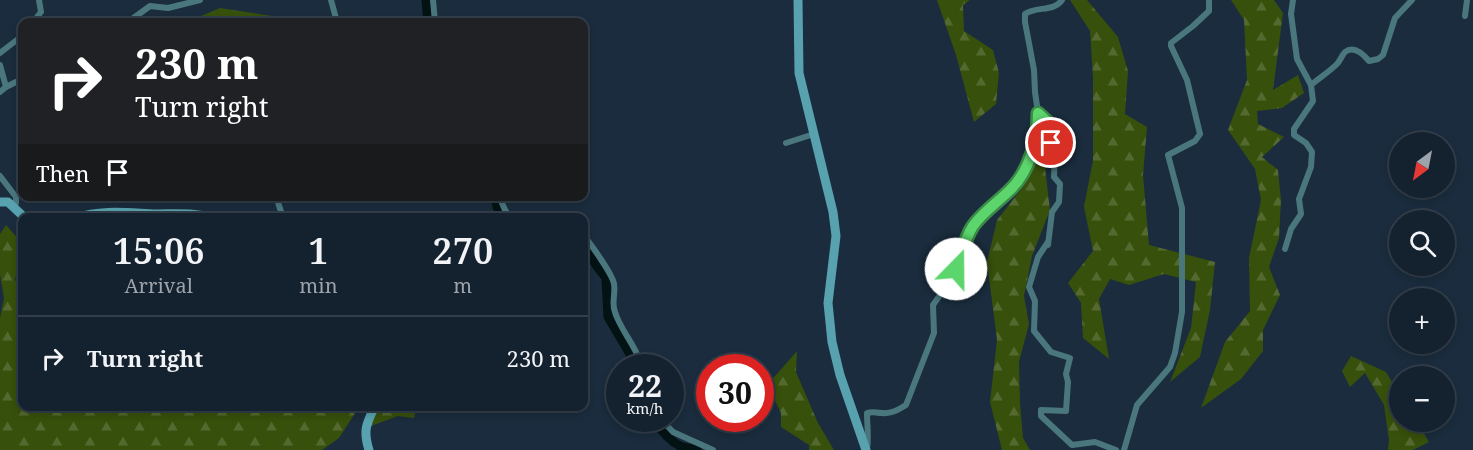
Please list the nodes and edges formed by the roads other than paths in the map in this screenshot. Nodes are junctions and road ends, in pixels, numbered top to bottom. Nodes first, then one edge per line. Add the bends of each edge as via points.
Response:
1 (39, 0) edge
2 (200, 0) edge
3 (332, 0) edge
4 (433, 0) edge
5 (798, 0) edge
6 (1062, 0) edge
7 (1209, 0) edge
8 (1293, 0) edge
9 (1412, 0) edge
10 (1467, 0) edge
11 (1465, 16) dead end
12 (36, 18) edge
13 (134, 18) edge
14 (336, 18) edge
15 (435, 18) edge
16 (18, 39) edge
17 (0, 53) edge
18 (0, 65) edge
19 (18, 81) edge
20 (1311, 85) junction
21 (3, 89) edge
22 (1038, 113) junction
23 (814, 134) junction
24 (786, 143) dead end
25 (0, 176) edge
26 (0, 202) edge
27 (11, 204) junction
28 (20, 213) edge
29 (102, 213) edge
30 (141, 213) edge
31 (588, 242) edge
32 (1285, 249) dead end
33 (637, 354) edge
34 (372, 411) edge
35 (673, 432) edge
36 (369, 450) edge
37 (713, 450) edge
38 (867, 450) edge
39 (1116, 450) edge
40 (1124, 450) edge

1 - 12 street via 41,12
2 - 13 street via 168,8 150,6
3 - 14 street
4 - 15 street
5 - 23 street via 799,73
6 - 22 street via 1055,6 1025,14
7 - 40 street via 1209,10 1171,43 1187,80 1200,134 1196,141 1168,155 1182,208 1182,312 1175,353 1170,367 1137,405
8 - 20 street via 1297,59
9 - 20 street via 1395,18 1383,55 1370,61 1358,51 1345,52 1338,63
10 - 11 street
16 - 17 street
18 - 21 street
19 - 21 street
20 - 32 street via 1313,102 1294,129 1294,135 1312,152 1311,167 1299,199 1300,214
22 - 38 street via 1026,168 1011,190 972,228 956,269 933,305 934,333 906,405 894,412 867,413
22 - 39 street via 1051,125 1054,177 1060,184 1048,246 1038,257 1029,287 1035,301 1034,331 1051,352 1070,358 1066,411 1041,410 1041,416 1072,444 1095,442
23 - 24 street
23 - 38 street via 836,236 828,303 832,342
25 - 27 street via 16,197 16,203
26 - 27 street
27 - 28 street
29 - 30 street
31 - 33 street via 614,280 614,310
34 - 36 street via 365,431
35 - 37 street

